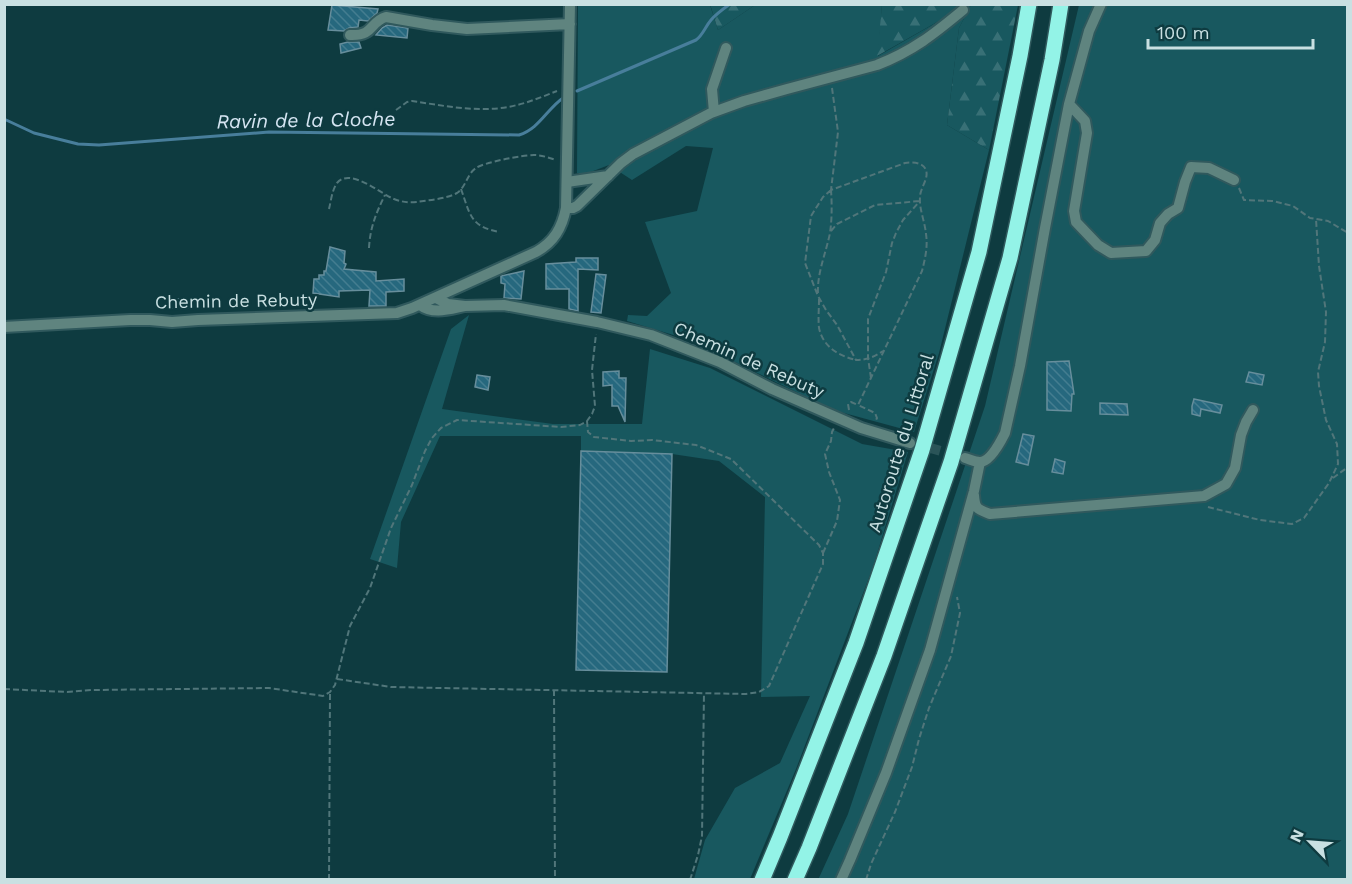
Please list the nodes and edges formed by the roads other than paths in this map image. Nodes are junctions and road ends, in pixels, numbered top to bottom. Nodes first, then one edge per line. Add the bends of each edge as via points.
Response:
1 (570, 4) edge
2 (1029, 4) edge
3 (1061, 4) edge
4 (1101, 4) edge
5 (963, 10) dead end
6 (570, 24) junction
7 (350, 34) dead end
8 (726, 48) dead end
9 (1069, 104) junction
10 (714, 112) junction
11 (608, 176) junction
12 (1234, 180) road end
13 (567, 182) junction
14 (566, 208) junction
15 (436, 298) junction
16 (420, 305) junction
17 (465, 306) junction
18 (4, 327) edge
19 (1253, 410) dead end
20 (910, 443) tunnel mouth
21 (965, 458) tunnel mouth
22 (980, 462) junction
23 (974, 491) junction
24 (762, 879) edge
25 (795, 879) edge
26 (841, 879) edge

1 - 6 street
2 - 24 highway, Autoroute du Littoral via 979,252 922,450 856,643
3 - 25 highway via 1010,258 951,462 884,656
4 - 9 street via 1089,31
5 - 10 street via 910,51 877,65
6 - 7 street via 467,29 386,17 366,33
6 - 13 street
8 - 10 street via 712,89
9 - 12 street via 1085,121 1086,133 1074,211 1076,222 1111,253 1146,251 1155,240 1160,223 1178,208 1191,167 1209,168
9 - 22 street via 1005,433 986,461
10 - 11 street via 633,154
11 - 13 street
11 - 14 street via 577,206
13 - 14 street
14 - 15 street via 560,228 542,249
15 - 16 street
15 - 17 street, Chemin de Rebuty
16 - 17 street, Chemin de Rebuty via 439,311
16 - 18 street, Chemin de Rebuty via 392,313
17 - 20 street, Chemin de Rebuty via 504,305 651,335 720,362 844,420
19 - 23 street via 1226,484 1204,496 990,514 975,505
21 - 22 street
22 - 23 street
23 - 26 street via 930,651 886,773

